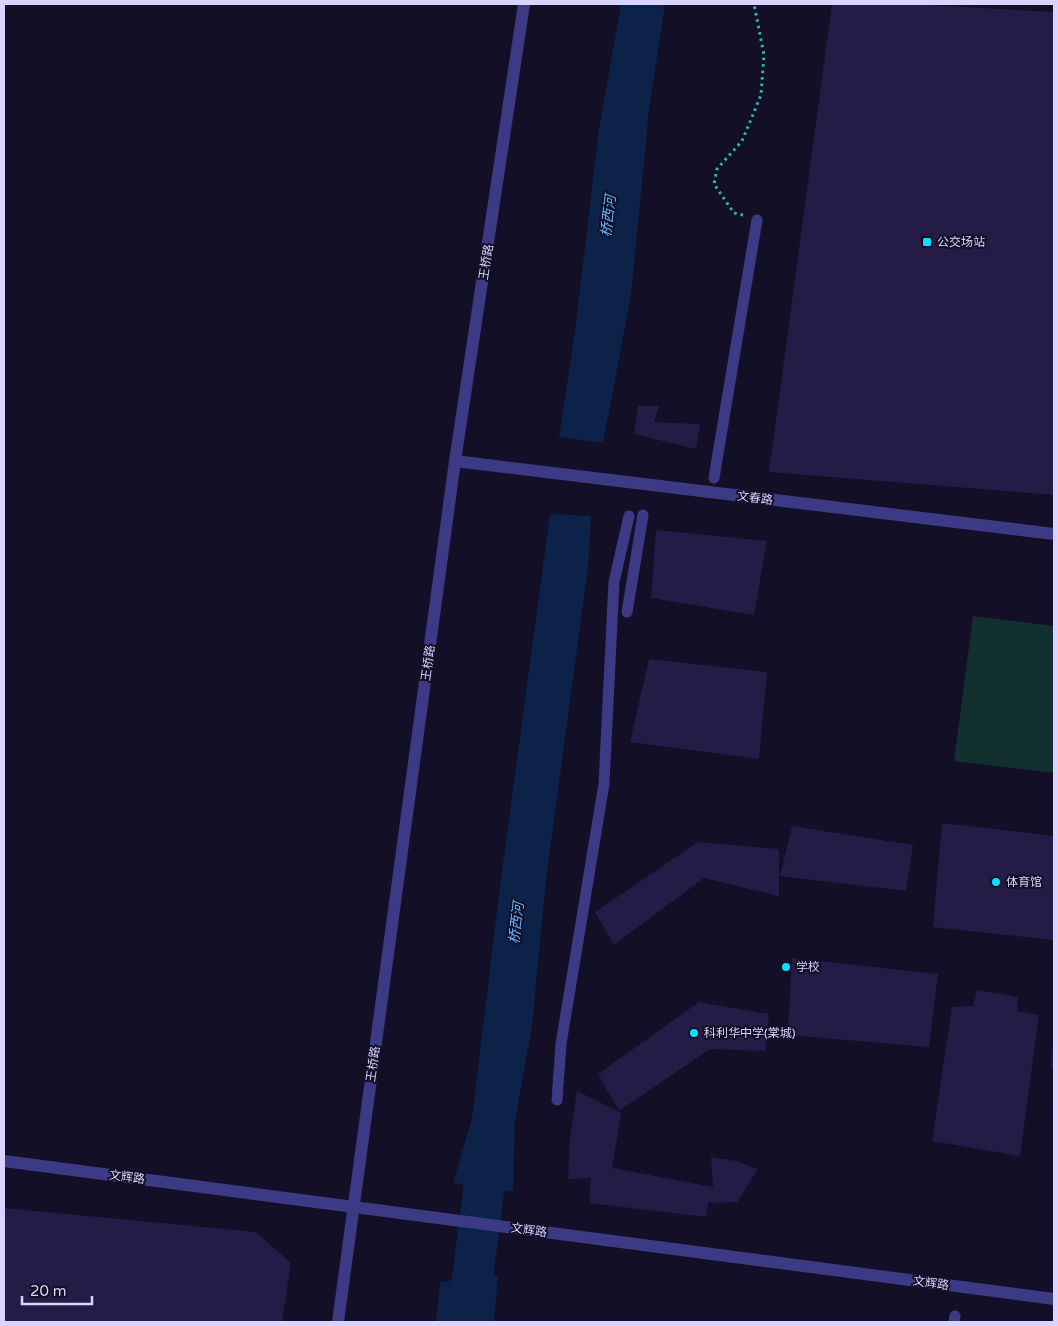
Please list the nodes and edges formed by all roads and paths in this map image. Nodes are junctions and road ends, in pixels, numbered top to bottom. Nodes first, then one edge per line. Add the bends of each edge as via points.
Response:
1 (524, 4) edge
2 (754, 4) edge
3 (757, 220) joint
4 (455, 462) junction
5 (714, 478) dead end
6 (643, 515) dead end
7 (629, 516) dead end
8 (1054, 534) edge
9 (627, 612) dead end
10 (557, 1100) dead end
11 (4, 1161) edge
12 (354, 1206) junction
13 (1054, 1299) edge
14 (338, 1322) edge

1 - 4 street, 王桥路
2 - 3 path via 764,56 761,96 742,141 717,169 714,184 734,212
3 - 5 lane
4 - 8 street, 文春路
4 - 12 street, 王桥路
6 - 9 lane
7 - 10 lane via 614,582 604,784 560,1044
11 - 12 street, 文辉路
12 - 13 street, 文辉路
12 - 14 street, 王桥路

